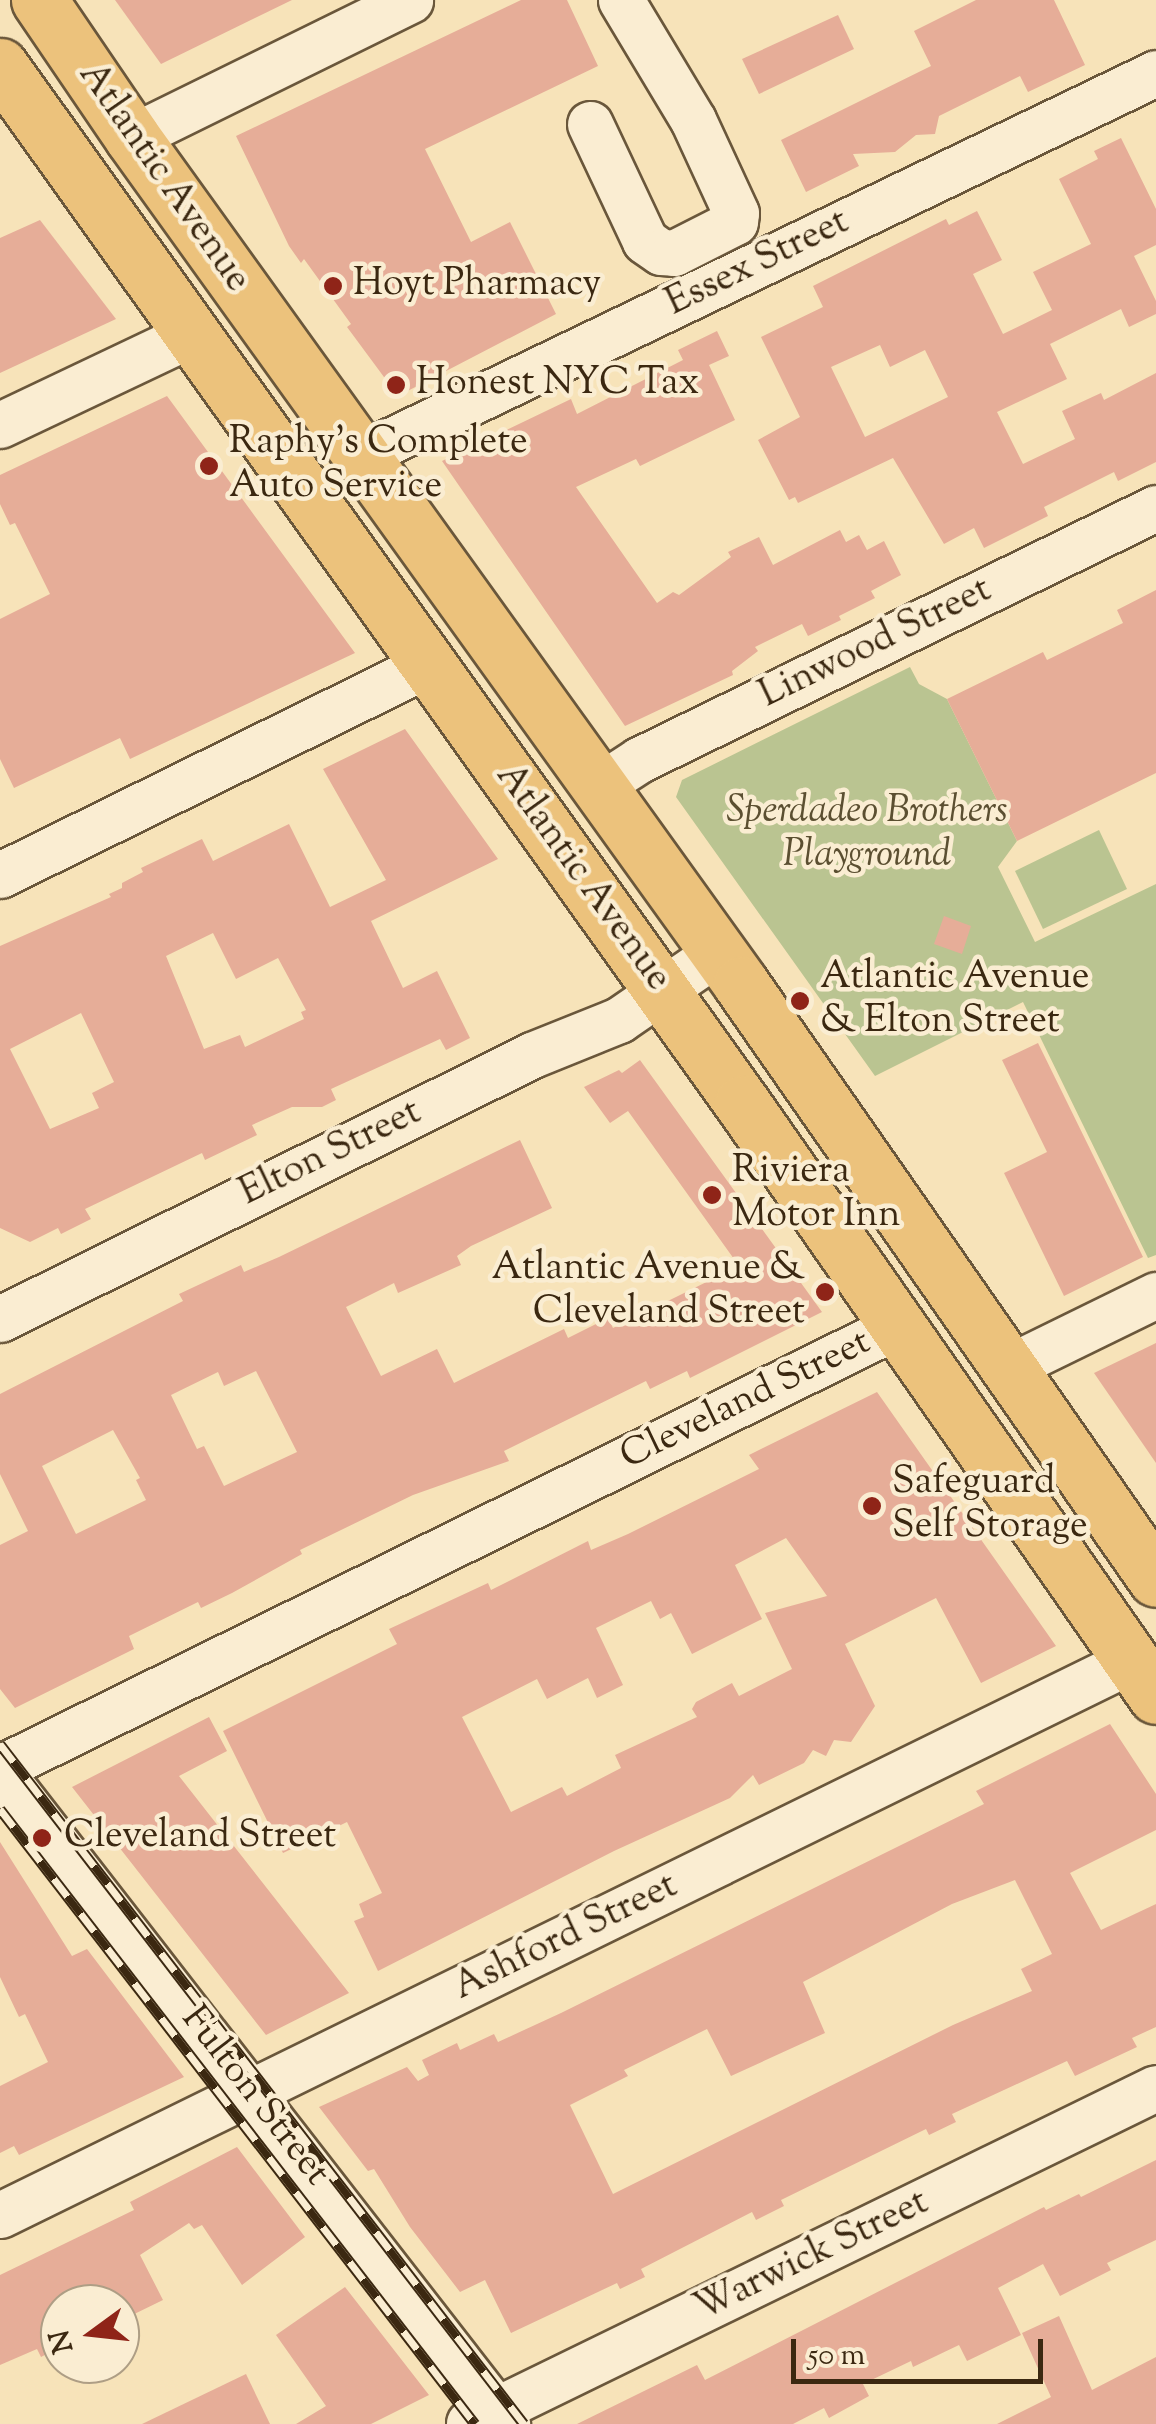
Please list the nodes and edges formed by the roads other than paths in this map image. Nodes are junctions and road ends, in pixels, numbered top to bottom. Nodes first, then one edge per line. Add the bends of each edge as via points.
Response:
1 (39, 0) edge
2 (410, 0) edge
3 (621, 0) edge
4 (0, 66) edge
5 (1156, 73) edge
6 (590, 124) dead end
7 (132, 137) junction
8 (192, 334) junction
9 (0, 425) edge
10 (361, 455) junction
11 (1156, 508) edge
12 (428, 664) junction
13 (599, 786) junction
14 (0, 875) edge
15 (718, 952) junction
16 (662, 991) junction
17 (1156, 1295) edge
18 (0, 1319) edge
19 (900, 1325) junction
20 (1009, 1367) junction
21 (1156, 1579) edge
22 (1144, 1678) edge
23 (0, 1770) edge
24 (1156, 2088) edge
25 (250, 2093) junction
26 (0, 2215) edge
27 (490, 2420) edge

1 - 7 main road, Atlantic Avenue
2 - 7 street
3 - 6 street via 694,120 735,222 674,253 644,241
4 - 8 main road, Atlantic Avenue
5 - 10 street, Essex Street
7 - 10 main road, Atlantic Avenue
8 - 9 street
8 - 12 main road, Atlantic Avenue
10 - 13 main road, Atlantic Avenue
11 - 13 street, Linwood Street via 639,760
12 - 14 street
12 - 16 main road, Atlantic Avenue
13 - 15 main road, Atlantic Avenue
15 - 16 street, Elton Street
15 - 20 main road, Atlantic Avenue
16 - 18 street, Elton Street via 620,1020 532,1055
16 - 19 main road, Atlantic Avenue
17 - 20 street
19 - 22 main road, Atlantic Avenue
19 - 23 street, Cleveland Street
20 - 21 main road, Atlantic Avenue
22 - 25 street, Ashford Street
23 - 25 street, Fulton Street
24 - 27 street, Warwick Street
25 - 26 street, Ashford Street
25 - 27 street, Fulton Street

